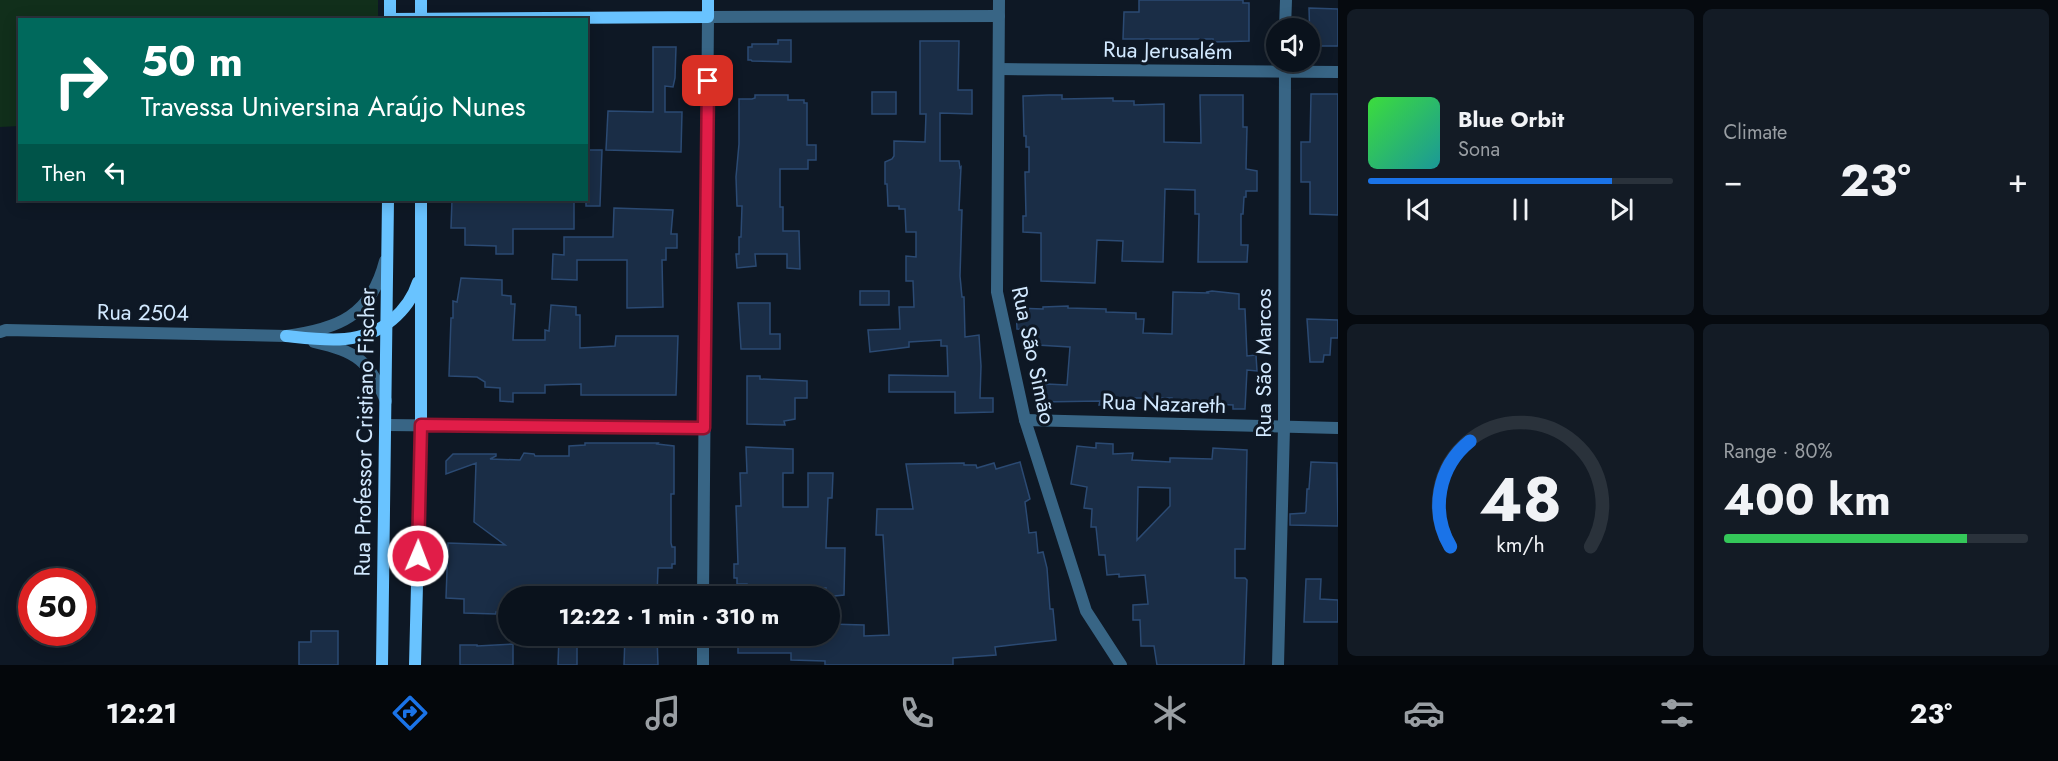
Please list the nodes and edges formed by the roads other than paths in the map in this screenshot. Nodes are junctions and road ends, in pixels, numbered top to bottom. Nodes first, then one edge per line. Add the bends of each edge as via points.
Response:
1 (390, 0) edge
2 (421, 0) edge
3 (708, 0) edge
4 (999, 0) edge
5 (1286, 0) edge
6 (999, 16) junction
7 (708, 17) junction
8 (390, 18) edge
9 (421, 18) edge
10 (1286, 18) edge
11 (1266, 67) edge
12 (999, 69) junction
13 (1320, 70) edge
14 (1285, 72) edge
15 (1338, 72) edge
16 (388, 201) edge
17 (421, 201) edge
18 (387, 253) junction
19 (422, 270) junction
20 (386, 325) junction
21 (0, 332) edge
22 (286, 336) junction
23 (386, 402) junction
24 (1025, 420) junction
25 (386, 425) junction
26 (421, 425) junction
27 (1284, 427) junction
28 (704, 428) junction
29 (1338, 428) edge
30 (703, 586) edge
31 (703, 646) edge
32 (382, 665) edge
33 (415, 665) edge
34 (703, 665) edge
35 (1120, 665) edge
36 (1278, 665) edge

1 - 8 main road
2 - 9 main road
3 - 7 main road
4 - 6 street, Rua São Simão
5 - 10 street
6 - 7 street
6 - 12 street, Rua São Simão
7 - 9 main road
7 - 28 street
11 - 12 street, Rua Jerusalém
12 - 24 street, Rua São Simão via 997,292
13 - 15 street, Rua Jerusalém
14 - 27 street, Rua São Marcos
16 - 18 main road, Rua Professor Cristiano Fischer
17 - 19 main road
18 - 20 main road, Rua Professor Cristiano Fischer
18 - 22 street, Rua 2504 via 381,278 351,316 315,332
19 - 20 main road via 403,311
19 - 26 main road
20 - 22 main road via 349,340
20 - 23 main road, Rua Professor Cristiano Fischer
21 - 22 street, Rua 2504
22 - 23 street, Rua 2504 via 333,346 356,357 375,375
23 - 25 main road, Rua Professor Cristiano Fischer
24 - 27 street, Rua Nazareth
24 - 35 street, Rua São Simão via 1086,611
25 - 26 street
25 - 32 main road, Rua Professor Cristiano Fischer
26 - 28 street
26 - 33 main road
27 - 29 street, Rua Nazareth
27 - 36 street, Rua São Marcos
28 - 30 street
31 - 34 street

